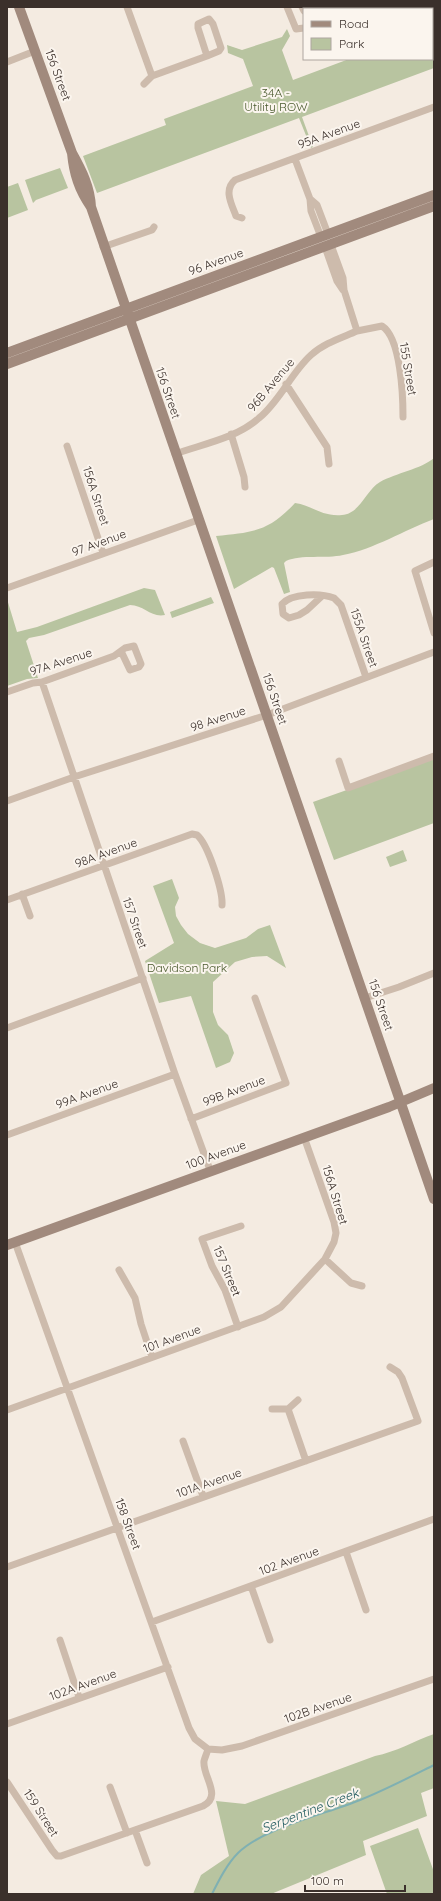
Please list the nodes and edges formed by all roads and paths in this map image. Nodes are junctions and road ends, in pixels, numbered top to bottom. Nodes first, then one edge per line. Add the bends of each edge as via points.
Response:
1 (19, 7) edge
2 (127, 7) edge
3 (287, 7) edge
4 (303, 28) edge
5 (35, 51) junction
6 (207, 56) junction
7 (7, 62) edge
8 (152, 76) junction
9 (144, 84) dead end
10 (434, 107) edge
11 (295, 159) junction
12 (434, 195) edge
13 (434, 206) edge
14 (242, 218) dead end
15 (154, 227) dead end
16 (327, 235) junction
17 (328, 246) junction
18 (103, 247) junction
19 (126, 315) junction
20 (357, 331) junction
21 (7, 353) edge
22 (7, 364) edge
23 (286, 384) junction
24 (403, 417) dead end
25 (231, 434) junction
26 (67, 446) dead end
27 (175, 454) junction
28 (329, 464) dead end
29 (245, 487) dead end
30 (198, 520) junction
31 (103, 552) junction
32 (434, 562) edge
33 (7, 588) edge
34 (322, 596) junction
35 (434, 633) edge
36 (121, 651) dead end
37 (434, 652) edge
38 (366, 677) junction
39 (42, 682) junction
40 (7, 692) edge
41 (267, 715) junction
42 (434, 756) edge
43 (339, 761) dead end
44 (74, 777) junction
45 (7, 801) edge
46 (104, 866) junction
47 (22, 894) junction
48 (7, 900) edge
49 (222, 905) dead end
50 (30, 916) dead end
51 (434, 973) edge
52 (142, 978) junction
53 (255, 998) dead end
54 (365, 998) junction
55 (7, 1028) edge
56 (175, 1074) junction
57 (434, 1088) edge
58 (400, 1102) junction
59 (191, 1119) junction
60 (7, 1135) edge
61 (304, 1137) junction
62 (210, 1170) junction
63 (430, 1177) edge
64 (434, 1199) edge
65 (241, 1226) dead end
66 (11, 1243) edge
67 (325, 1259) junction
68 (119, 1270) dead end
69 (362, 1286) dead end
70 (238, 1327) junction
71 (152, 1357) junction
72 (390, 1367) dead end
73 (67, 1389) junction
74 (298, 1400) dead end
75 (272, 1409) dead end
76 (288, 1409) junction
77 (7, 1410) edge
78 (183, 1441) dead end
79 (306, 1461) junction
80 (203, 1496) junction
81 (434, 1519) edge
82 (118, 1527) junction
83 (346, 1552) junction
84 (7, 1567) edge
85 (251, 1586) junction
86 (366, 1610) dead end
87 (152, 1622) junction
88 (60, 1640) dead end
89 (270, 1640) dead end
90 (168, 1666) junction
91 (434, 1679) edge
92 (79, 1697) junction
93 (7, 1724) edge
94 (208, 1749) junction
95 (7, 1782) edge
96 (110, 1787) dead end
97 (135, 1830) junction
98 (127, 1833) junction
99 (147, 1863) dead end

1 - 5 main road, 156 Street
2 - 8 street
3 - 4 street via 296,29
5 - 7 street
5 - 18 main road, 156 Street via 72,153 82,170 90,193 90,208
6 - 6 street via 221,48 209,19 198,24
6 - 8 street
8 - 9 street
10 - 11 street, 95A Avenue
11 - 14 street, 95A Avenue via 232,183 229,195 236,216
11 - 16 street via 310,199 317,205
12 - 16 main road, 96 Avenue
13 - 17 main road, 96 Avenue
15 - 18 street via 152,230
16 - 17 main road
16 - 19 main road, 96 Avenue
17 - 19 main road, 96 Avenue
17 - 20 street via 337,280 344,290
18 - 19 main road, 156 Street
19 - 21 main road, 96 Avenue
19 - 22 main road, 96 Avenue
19 - 27 main road, 156 Street
20 - 23 street, 96B Avenue via 315,352
20 - 24 street, 155 Street via 380,325 392,339 400,378
23 - 25 street, 96B Avenue via 258,419
23 - 28 street via 327,447
25 - 27 street, 96B Avenue
25 - 29 street
26 - 31 street, 156A Street
27 - 30 main road, 156 Street
30 - 31 street, 97 Avenue
30 - 41 main road, 156 Street
31 - 33 street, 97 Avenue
32 - 35 street via 415,571
34 - 34 street, 155A Street via 299,615 289,618 283,614 282,604 290,598
34 - 38 street, 155A Street via 334,598 341,605
36 - 39 street, 97A Avenue via 114,656
37 - 38 street, 98 Avenue
38 - 41 street, 98 Avenue
39 - 40 street, 97A Avenue via 33,682
39 - 44 street, 157 Street
41 - 44 street, 98 Avenue
41 - 54 main road, 156 Street
42 - 43 street via 348,788
44 - 45 street, 98 Avenue
44 - 46 street, 157 Street
46 - 47 street, 98A Avenue
46 - 49 street, 98A Avenue via 186,835 197,835 206,847 222,896
46 - 52 street, 157 Street
47 - 48 street, 98A Avenue
47 - 50 street
51 - 54 street
52 - 55 street via 85,996
52 - 56 street, 157 Street
53 - 59 street, 99B Avenue via 286,1083
54 - 58 main road, 156 Street
56 - 59 street, 157 Street
56 - 60 street, 99A Avenue
57 - 58 main road, 100 Avenue
58 - 61 main road, 100 Avenue
58 - 63 main road, 156 Street
59 - 62 street, 157 Street
61 - 62 main road, 100 Avenue
61 - 67 street, 156A Street via 336,1233
62 - 66 main road, 100 Avenue
63 - 64 main road, 156 Street
65 - 70 street, 157 Street via 202,1239
66 - 73 street, 158 Street
67 - 69 street via 351,1283
67 - 70 street, 101 Avenue via 276,1311
68 - 71 street via 135,1298
70 - 71 street, 101 Avenue
71 - 73 street, 101 Avenue
72 - 79 street, 101A Avenue via 402,1378 418,1421
73 - 77 street, 101 Avenue
73 - 82 street, 158 Street
74 - 76 street
75 - 76 street
76 - 79 street
78 - 80 street
79 - 80 street, 101A Avenue
80 - 82 street, 101A Avenue
81 - 83 street, 102 Avenue
82 - 84 street, 101A Avenue
82 - 87 street, 158 Street
83 - 85 street, 102 Avenue
83 - 86 street
85 - 87 street, 102 Avenue
85 - 89 street
87 - 90 street, 158 Street
88 - 92 street
90 - 92 street, 102A Avenue
90 - 94 street, 158 Street via 189,1728 196,1739
91 - 94 street, 102B Avenue via 238,1748
92 - 93 street, 102A Avenue
94 - 97 street via 204,1763 213,1793 210,1801 203,1806
95 - 98 street, 159 Street via 57,1856
96 - 98 street
97 - 98 street
97 - 99 street

